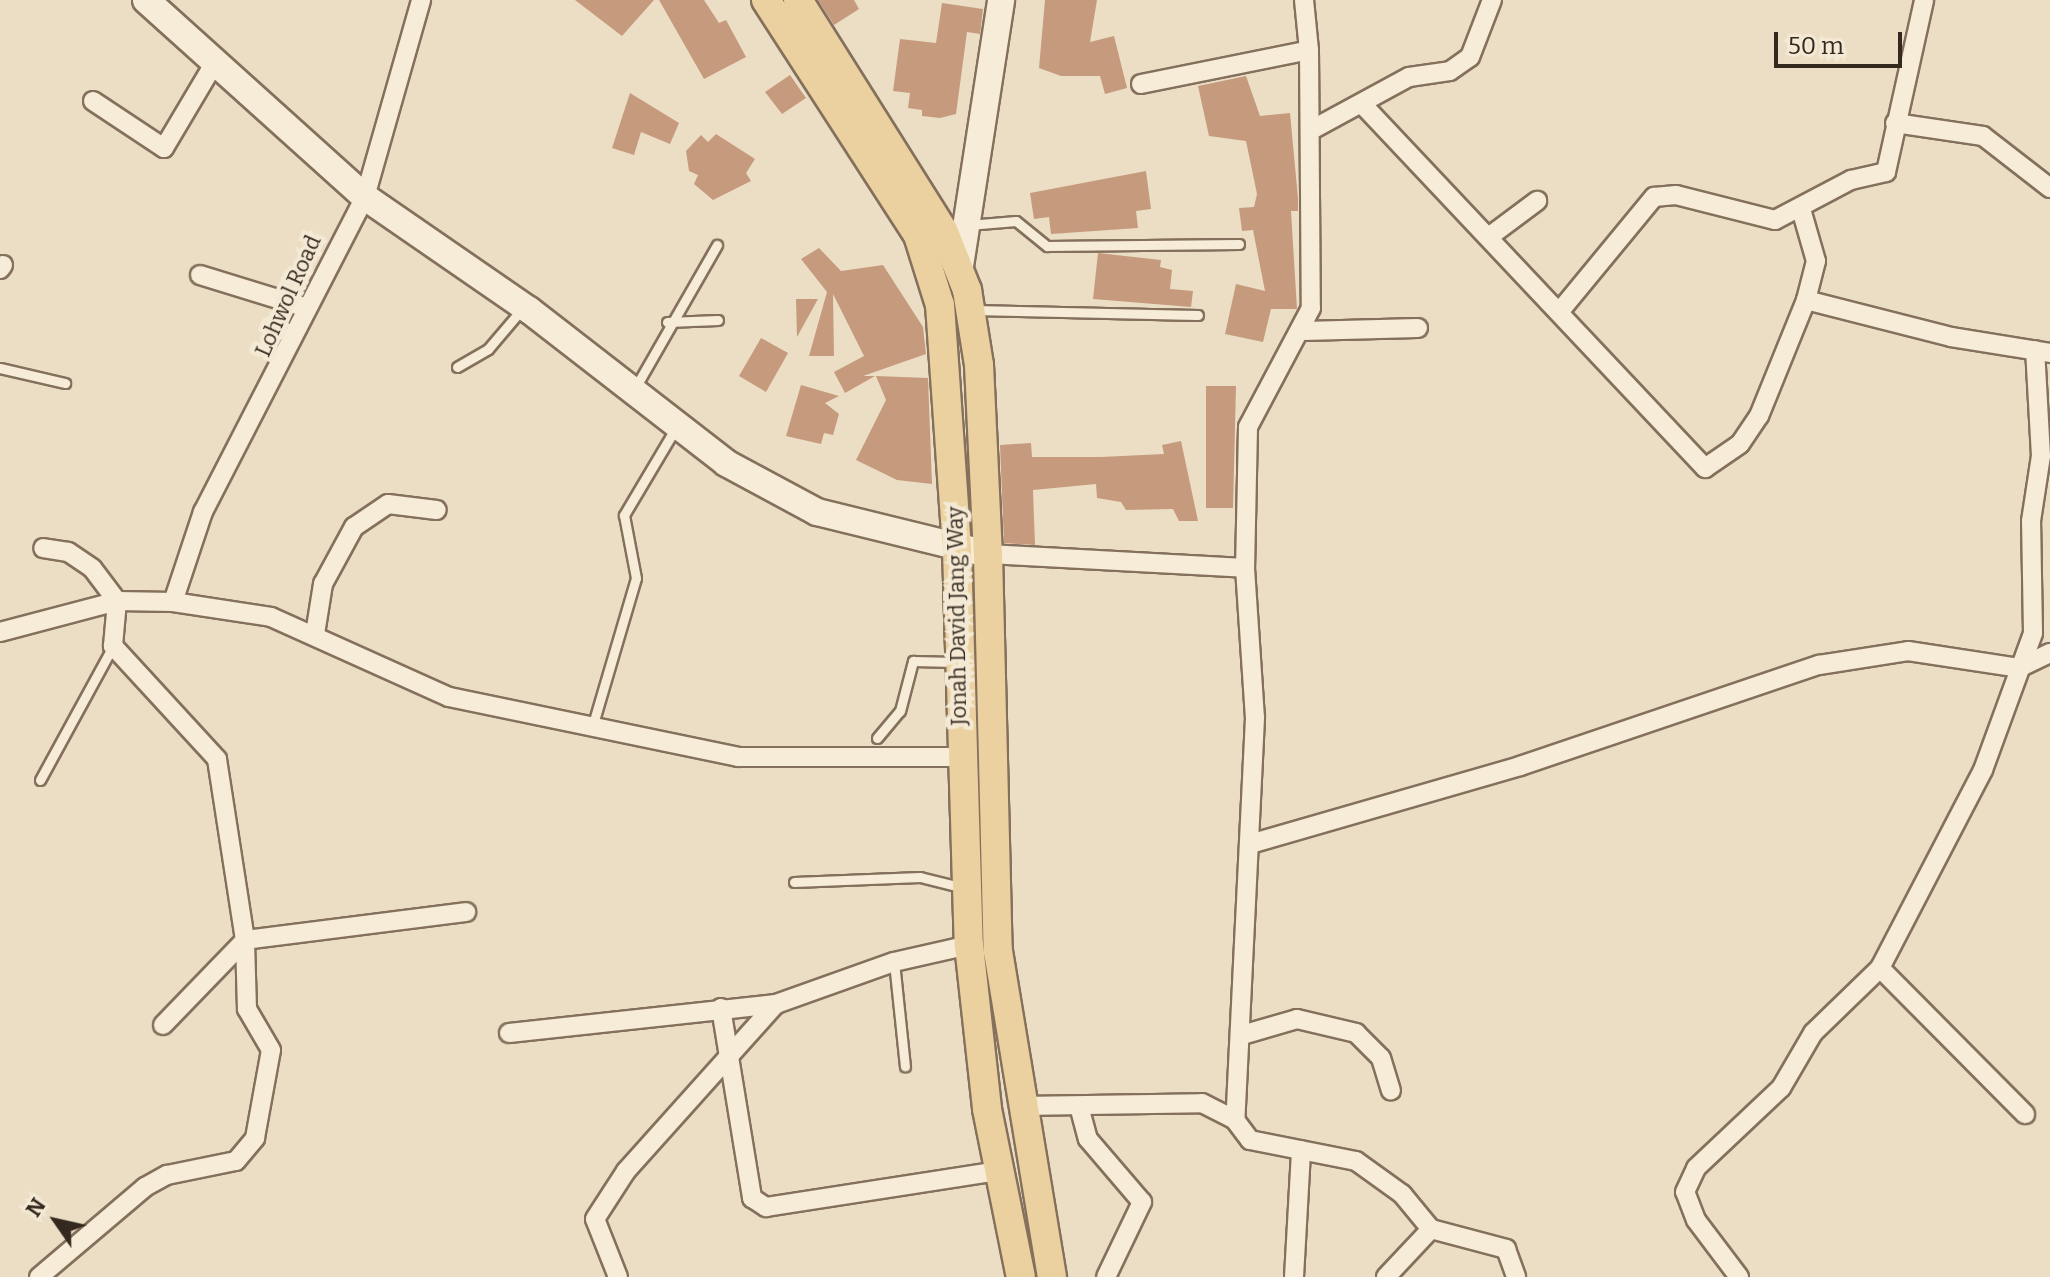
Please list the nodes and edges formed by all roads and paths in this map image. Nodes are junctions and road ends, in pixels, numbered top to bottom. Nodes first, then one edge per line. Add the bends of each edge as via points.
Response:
1 (146, 0) edge
2 (421, 0) edge
3 (766, 0) edge
4 (798, 0) edge
5 (1001, 0) edge
6 (1304, 0) edge
7 (1492, 0) edge
8 (1924, 0) edge
9 (1309, 50) junction
10 (215, 62) junction
11 (1141, 84) dead end
12 (93, 101) dead end
13 (1363, 105) junction
14 (1895, 123) junction
15 (1315, 128) junction
16 (2050, 188) edge
17 (365, 197) junction
18 (1537, 201) dead end
19 (1801, 209) junction
20 (965, 225) junction
21 (1490, 236) junction
22 (1239, 244) dead end
23 (717, 245) dead end
24 (960, 266) junction
25 (200, 275) dead end
26 (1806, 300) junction
27 (525, 307) junction
28 (307, 308) junction
29 (970, 310) junction
30 (1560, 311) junction
31 (1198, 315) dead end
32 (718, 320) dead end
33 (667, 322) junction
34 (1418, 328) dead end
35 (1303, 331) junction
36 (2042, 352) edge
37 (457, 367) dead end
38 (0, 368) edge
39 (65, 383) dead end
40 (631, 394) junction
41 (675, 429) junction
42 (437, 510) dead end
43 (43, 548) dead end
44 (957, 549) junction
45 (988, 554) junction
46 (1245, 568) junction
47 (117, 601) junction
48 (173, 602) junction
49 (0, 632) edge
50 (315, 634) junction
51 (113, 646) junction
52 (2050, 653) edge
53 (959, 662) junction
54 (2019, 668) junction
55 (593, 724) junction
56 (877, 738) dead end
57 (960, 757) junction
58 (40, 780) dead end
59 (1250, 844) junction
60 (794, 882) dead end
61 (966, 888) junction
62 (466, 912) dead end
63 (245, 940) junction
64 (969, 945) junction
65 (894, 962) junction
66 (1880, 968) junction
67 (776, 1004) junction
68 (721, 1008) junction
69 (163, 1025) dead end
70 (509, 1033) dead end
71 (1242, 1035) junction
72 (731, 1050) junction
73 (905, 1066) dead end
74 (1391, 1090) dead end
75 (1020, 1106) junction
76 (1079, 1106) junction
77 (2025, 1114) dead end
78 (1235, 1120) junction
79 (1301, 1150) junction
80 (998, 1171) junction
81 (1431, 1229) junction
82 (1734, 1275) edge
83 (39, 1277) edge
84 (618, 1277) edge
85 (1021, 1277) edge
86 (1052, 1277) edge
87 (1106, 1277) edge
88 (1294, 1277) edge
89 (1386, 1277) edge
90 (1516, 1277) edge

1 - 10 street
2 - 17 street, Lohwol Road
3 - 44 main road, Jonah David Jang Way via 929,263 944,348
4 - 24 main road
5 - 20 street
6 - 9 street
7 - 13 street via 1470,57 1450,71 1409,77
8 - 14 street
9 - 11 street
9 - 15 street
10 - 12 street via 164,148
10 - 17 street
13 - 15 street
13 - 21 street
14 - 16 street via 1983,136
14 - 19 street via 1886,172 1851,180
15 - 35 street via 1311,308
17 - 27 street
17 - 28 street, Lohwol Road
18 - 21 street
19 - 26 street via 1816,261
19 - 30 street via 1761,221 1676,195 1654,197
20 - 22 lane via 1016,221 1047,246
20 - 24 street
21 - 30 street
23 - 33 lane
24 - 29 main road
25 - 28 street
26 - 30 street via 1759,416 1740,444 1705,468
26 - 36 street
27 - 37 lane via 488,349
27 - 40 street
28 - 48 street, Lohwol Road via 249,435 203,512
29 - 31 lane
29 - 45 main road
32 - 33 lane
33 - 40 lane
34 - 35 street
35 - 46 street via 1248,427
36 - 54 street via 2041,456 2031,521 2033,633
38 - 39 lane
40 - 41 street
41 - 44 street via 817,512
41 - 55 lane via 624,515 636,578
42 - 50 street via 388,504 354,527 323,584
43 - 47 street via 68,552 92,568
44 - 45 street
44 - 53 main road, Jonah David Jang Way
45 - 46 street
45 - 75 main road via 998,951
46 - 59 street via 1255,718
47 - 48 street
47 - 49 street
47 - 51 street
48 - 50 street via 271,617
50 - 55 street via 449,697
51 - 58 lane
51 - 63 street via 217,759
52 - 54 street
53 - 56 lane via 913,661 900,711
53 - 57 main road, Jonah David Jang Way
54 - 59 street via 1908,651 1819,665 1520,766
54 - 66 street via 1983,770
55 - 57 street via 738,757
57 - 61 main road, Jonah David Jang Way
59 - 71 street via 1238,978
60 - 61 lane via 920,877
61 - 64 main road, Jonah David Jang Way
62 - 63 street
63 - 69 street
63 - 83 street via 247,1009 271,1050 249,1149 236,1161 167,1175 145,1187
64 - 65 street
64 - 80 main road, Jonah David Jang Way
65 - 67 street
65 - 73 lane
66 - 77 street
66 - 82 street via 1813,1033 1781,1088 1696,1168 1685,1192 1696,1220
67 - 68 street
67 - 72 street
68 - 70 street
68 - 72 street
71 - 74 street via 1297,1019 1356,1033 1381,1058
71 - 78 street
72 - 80 street via 752,1198 766,1207
72 - 84 street via 626,1171 595,1219
75 - 76 street
75 - 86 main road
76 - 78 street via 1202,1103
76 - 87 street via 1088,1139 1142,1202
78 - 79 street via 1250,1140
79 - 81 street via 1356,1161 1402,1194
79 - 88 street
80 - 85 main road, Jonah David Jang Way
81 - 89 street
81 - 90 street via 1506,1249

